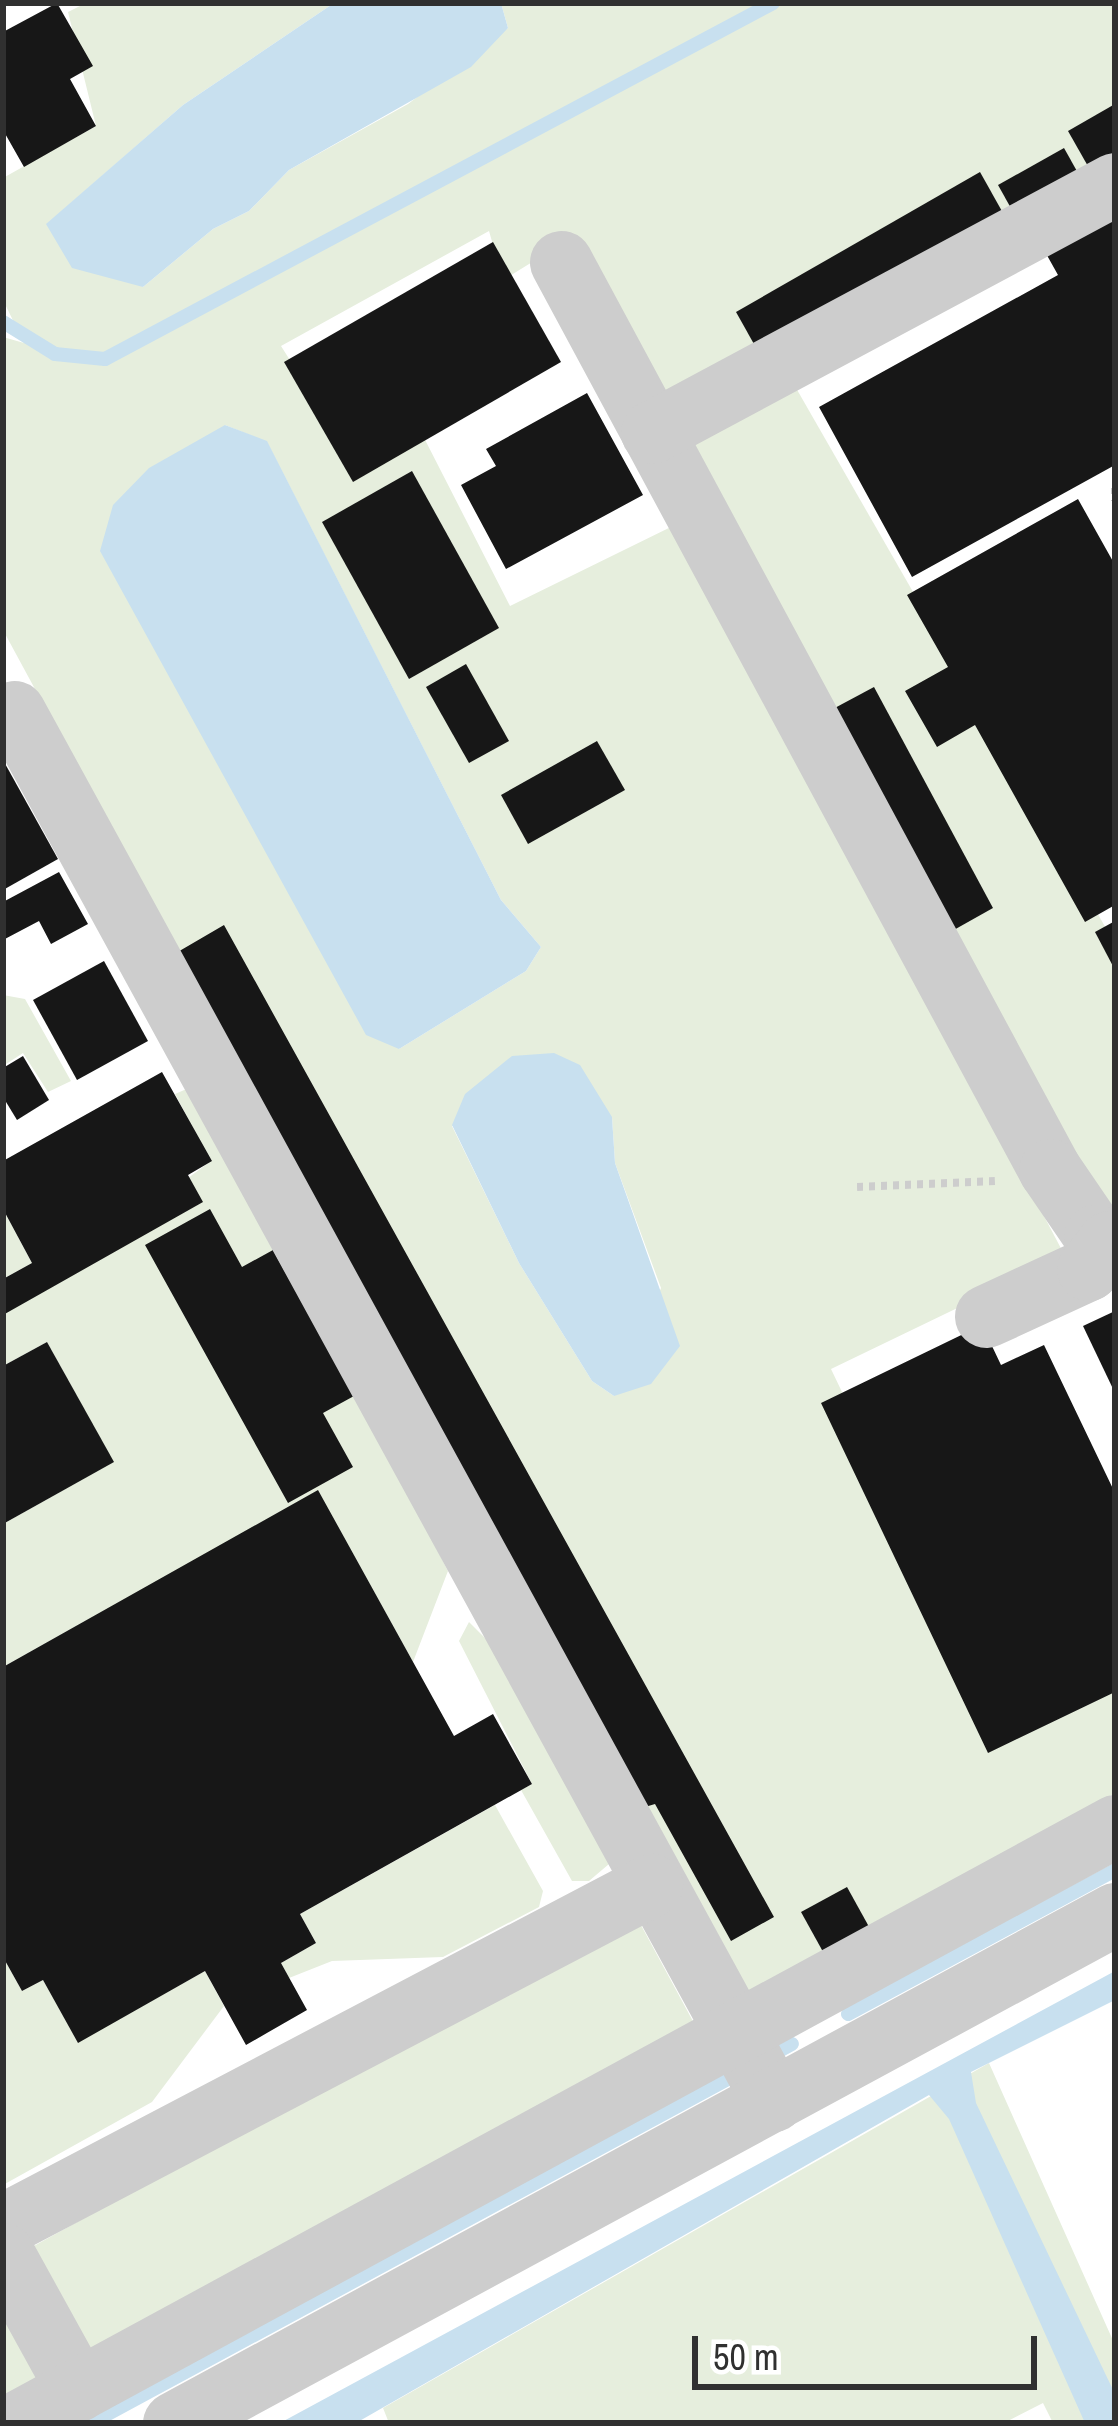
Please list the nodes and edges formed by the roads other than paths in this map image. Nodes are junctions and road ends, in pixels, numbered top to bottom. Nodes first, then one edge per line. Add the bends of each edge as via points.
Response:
1 (1115, 184) edge
2 (561, 262) dead end
3 (652, 432) junction
4 (14, 712) dead end
5 (1112, 1243) edge
6 (986, 1316) dead end
7 (1115, 1826) edge
8 (651, 1885) junction
9 (1115, 1914) edge
10 (797, 2000) junction
11 (732, 2034) junction
12 (835, 2063) junction
13 (773, 2099) junction
14 (3, 2225) edge
15 (3, 2254) edge
16 (78, 2390) junction
17 (16, 2423) edge
18 (174, 2423) edge

1 - 3 lane
2 - 3 lane
3 - 5 lane via 1057,1181 1095,1236
4 - 8 lane
5 - 6 lane via 1088,1269
7 - 10 lane
8 - 11 lane
8 - 14 lane
9 - 12 lane
10 - 11 lane
10 - 12 lane
11 - 13 lane
11 - 16 lane
12 - 13 lane
13 - 18 lane
15 - 16 lane
16 - 17 lane

